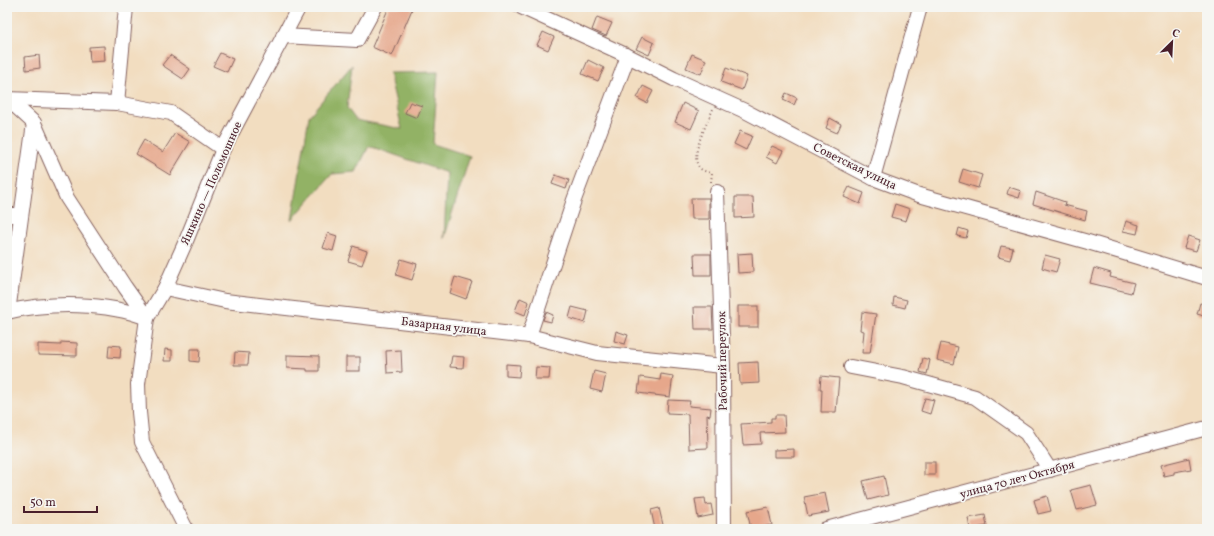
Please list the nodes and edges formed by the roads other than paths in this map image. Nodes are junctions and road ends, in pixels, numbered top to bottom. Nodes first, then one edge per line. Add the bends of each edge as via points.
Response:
1 (126, 7) edge
2 (299, 7) edge
3 (375, 7) edge
4 (521, 7) edge
5 (920, 7) edge
6 (283, 36) junction
7 (628, 56) junction
8 (8, 99) edge
9 (117, 103) junction
10 (34, 122) junction
11 (223, 149) junction
12 (873, 178) junction
13 (717, 192) road end
14 (7, 215) edge
15 (21, 215) junction
16 (1207, 278) edge
17 (164, 288) junction
18 (7, 312) edge
19 (147, 318) junction
20 (529, 336) junction
21 (723, 366) junction
22 (851, 368) dead end
23 (1207, 428) edge
24 (1050, 470) junction
25 (186, 529) edge
26 (724, 529) edge
27 (826, 529) edge

1 - 9 street
2 - 6 street, Яшкино — Поломошное
3 - 6 street via 357,40
4 - 7 street, Советская улица
5 - 12 street
6 - 11 street, Яшкино — Поломошное
7 - 12 street, Советская улица via 746,112
7 - 20 street via 574,200
8 - 9 street
8 - 10 street
9 - 11 street via 171,113
10 - 15 street
10 - 19 street via 68,198
11 - 17 street, Яшкино — Поломошное
12 - 16 street, Советская улица via 919,195
13 - 21 street, Рабочий переулок
14 - 15 street
15 - 18 street
17 - 19 street, Яшкино — Поломошное
17 - 20 street, Базарная улица via 225,301
18 - 19 street via 73,305 136,313
19 - 25 street via 138,384 142,442
20 - 21 street, Базарная улица via 597,353
21 - 26 street, Рабочий переулок
22 - 24 street via 903,377 975,397 1026,433
23 - 24 street, улица 70 лет Октября
24 - 27 street, улица 70 лет Октября

